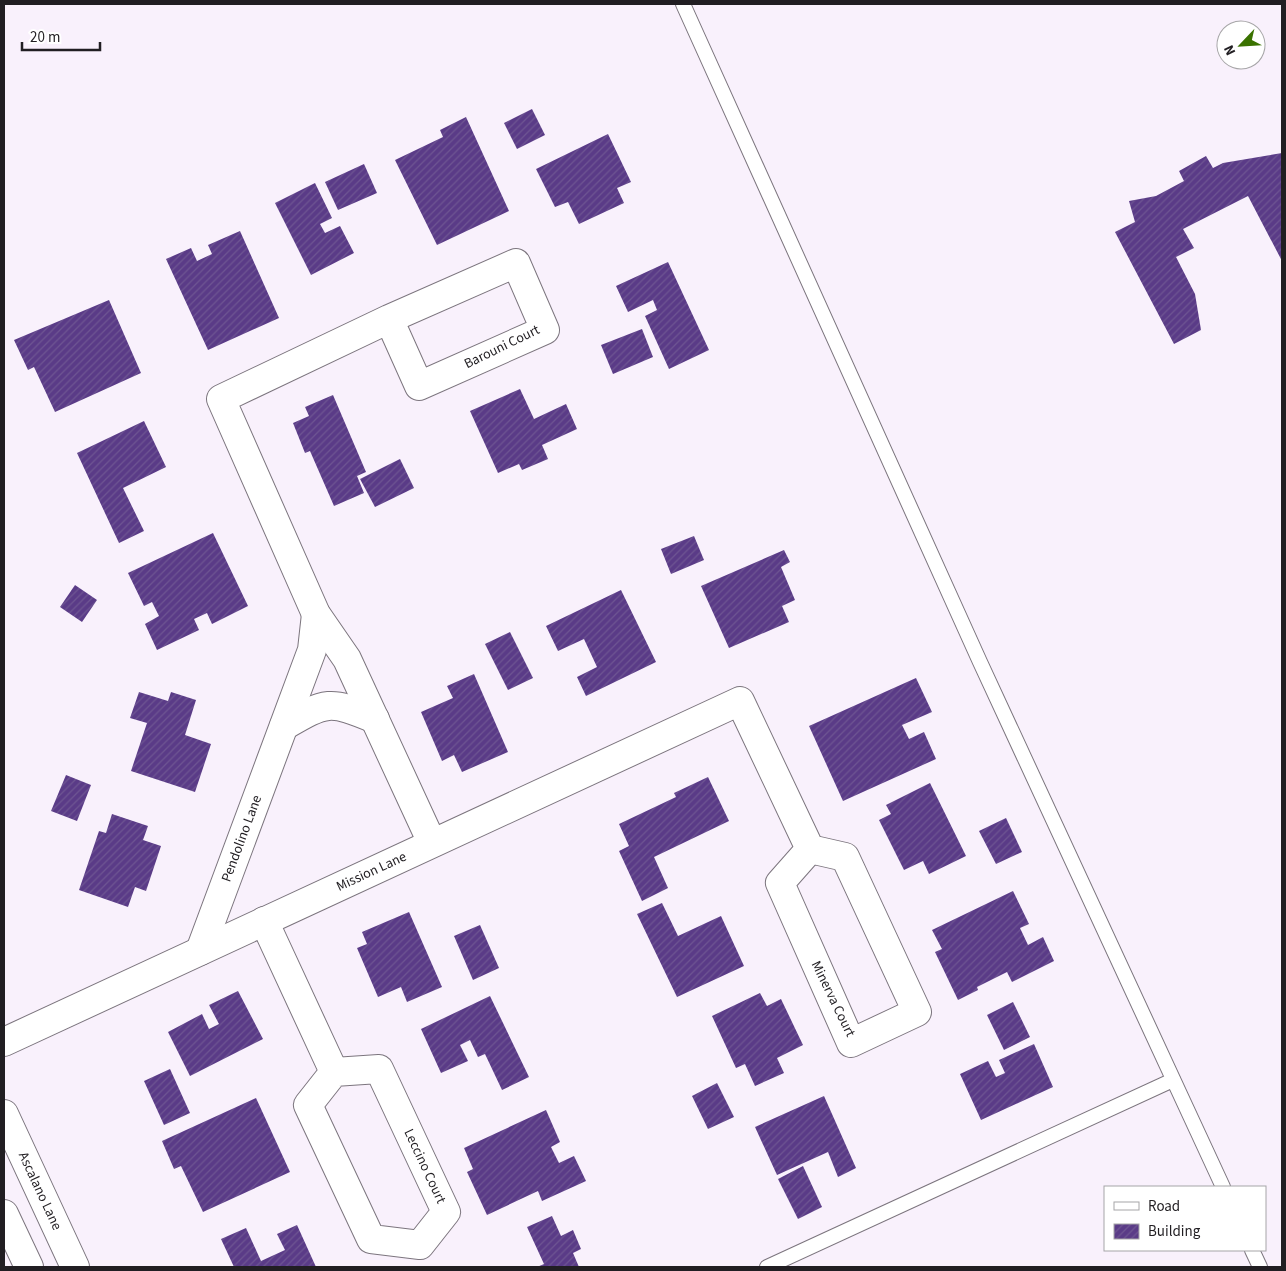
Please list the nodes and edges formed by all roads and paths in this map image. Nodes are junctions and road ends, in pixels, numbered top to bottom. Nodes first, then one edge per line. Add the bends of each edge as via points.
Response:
1 (683, 4) edge
2 (389, 319) junction
3 (316, 614) junction
4 (375, 719) junction
5 (284, 726) junction
6 (432, 843) junction
7 (810, 849) junction
8 (264, 921) junction
9 (200, 951) junction
10 (4, 1042) edge
11 (334, 1072) junction
12 (1173, 1080) junction
13 (4, 1114) edge
14 (1223, 1186) edge
15 (4, 1214) edge
16 (1252, 1251) edge
17 (29, 1267) edge
18 (75, 1267) edge
19 (767, 1267) edge
20 (1260, 1267) edge

1 - 12 lane
2 - 2 street, Barouni Court via 516,263 546,330 419,386
2 - 3 street, Barouni Court via 221,399
3 - 4 street via 347,659
3 - 5 street, Pendolino Lane via 312,650
4 - 5 street via 328,704
4 - 6 street
5 - 9 street, Pendolino Lane
6 - 7 street, Mission Lane via 740,701
6 - 8 street, Mission Lane
7 - 7 street, Minerva Court via 780,883 852,1042 916,1012 846,857
8 - 9 street, Mission Lane
8 - 11 street
9 - 10 street, Mission Lane
11 - 11 street, Leccino Court via 308,1105 371,1239 420,1245 446,1212 379,1069
12 - 14 lane
12 - 19 lane
13 - 18 street, Ascalano Lane
15 - 17 street
16 - 20 lane

